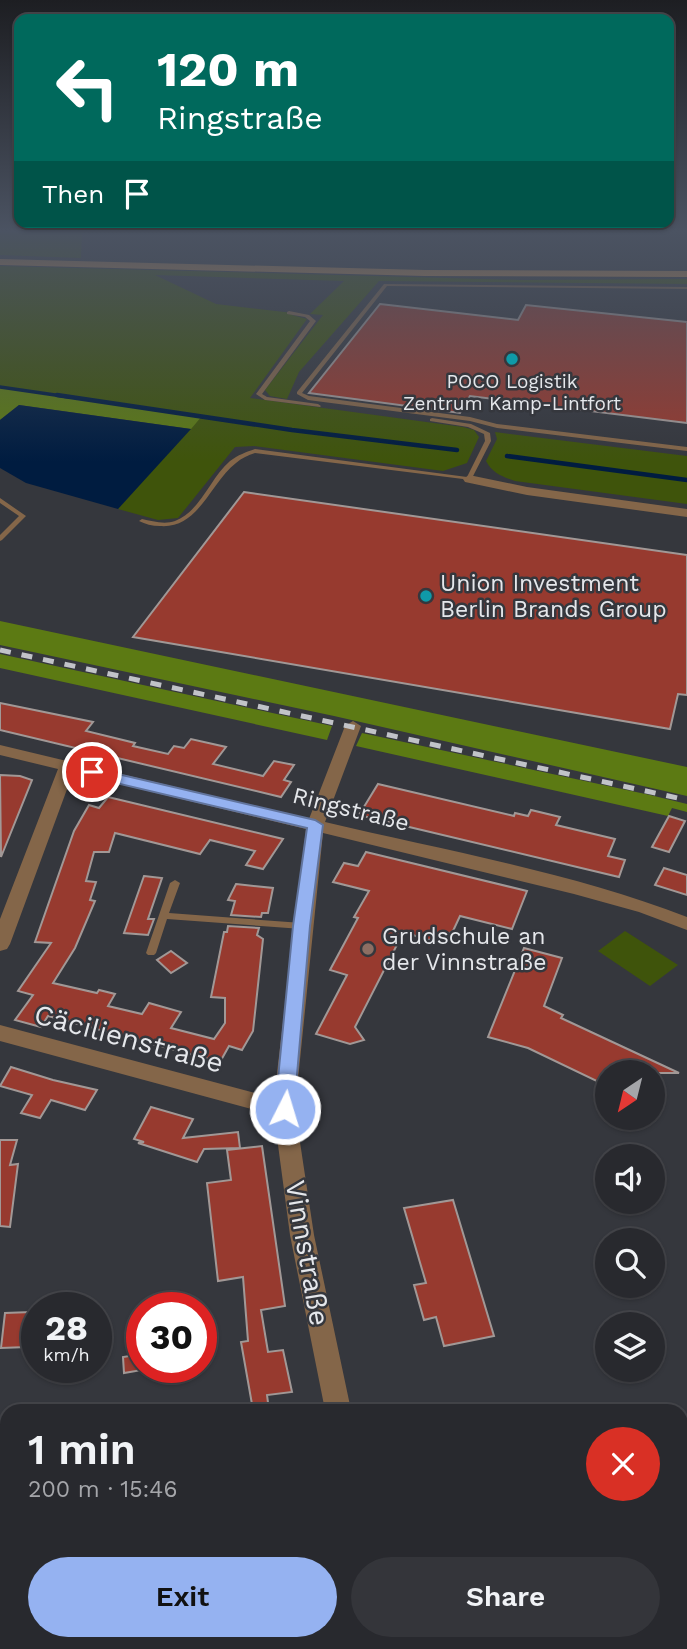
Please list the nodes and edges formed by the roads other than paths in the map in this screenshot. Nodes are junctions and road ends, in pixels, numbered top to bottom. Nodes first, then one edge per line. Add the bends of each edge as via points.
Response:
1 (368, 308) edge
2 (289, 313) dead end
3 (687, 449) edge
4 (469, 479) junction
5 (0, 500) edge
6 (687, 513) edge
7 (142, 521) dead end
8 (0, 539) edge
9 (353, 726) dead end
10 (0, 750) edge
11 (67, 766) junction
12 (315, 825) junction
13 (175, 883) dead end
14 (164, 916) junction
15 (687, 924) edge
16 (302, 926) junction
17 (0, 944) edge
18 (151, 953) dead end
19 (0, 1032) edge
20 (285, 1109) junction
21 (337, 1404) edge

1 - 3 lane via 299,393 497,426
2 - 4 lane via 313,321 259,391 260,397 477,427 489,436
4 - 6 street
4 - 7 lane via 255,451 234,459 184,519 169,524
5 - 8 lane via 23,516
9 - 12 street, Vinnstraße
10 - 11 street, Ringstraße
11 - 12 street, Ringstraße
11 - 17 street
12 - 15 street, Ringstraße via 603,896
12 - 16 street, Vinnstraße
13 - 14 lane
14 - 16 lane
14 - 18 lane
16 - 20 street, Vinnstraße
19 - 20 street, Cäcilienstraße
20 - 21 street, Vinnstraße via 302,1236

